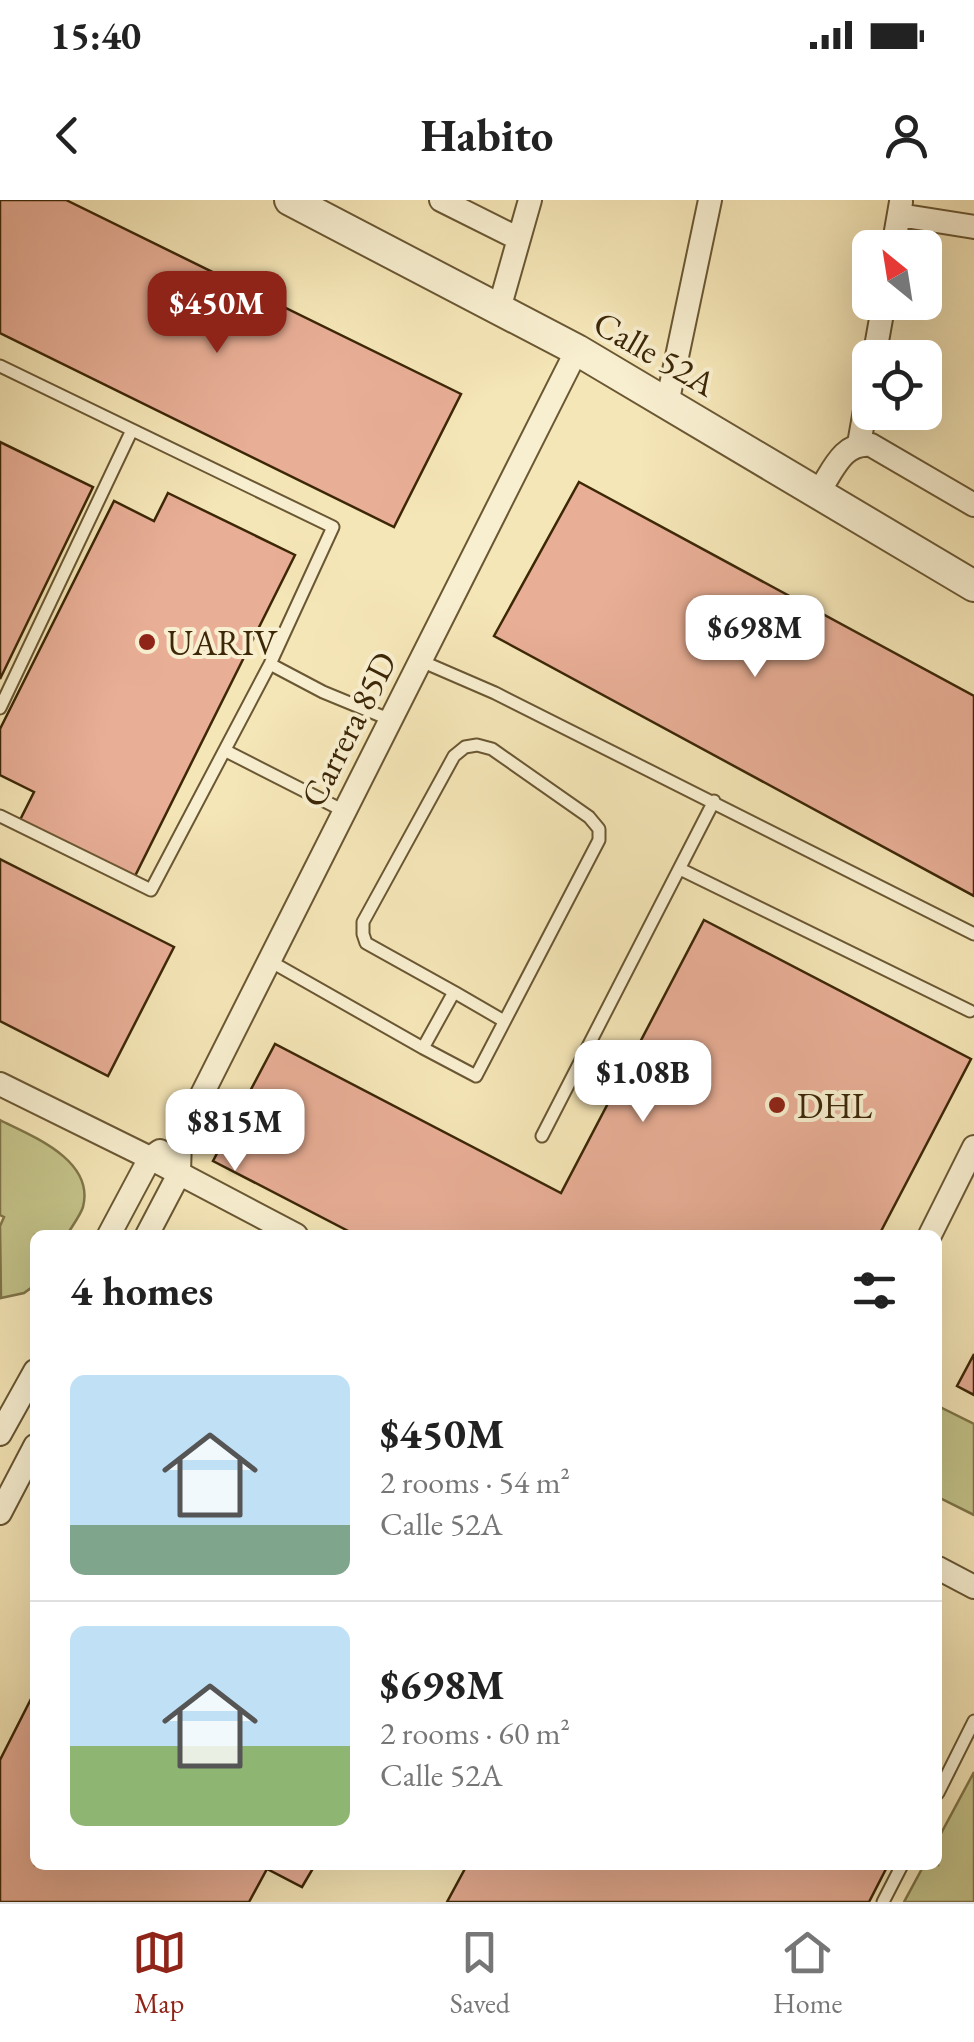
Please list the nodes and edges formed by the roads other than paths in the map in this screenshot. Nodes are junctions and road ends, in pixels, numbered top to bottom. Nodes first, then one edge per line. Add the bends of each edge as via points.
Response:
1 (290, 200) edge
2 (441, 200) edge
3 (530, 200) edge
4 (710, 200) edge
5 (900, 208) edge
6 (974, 228) edge
7 (519, 239) junction
8 (499, 309) junction
9 (577, 350) junction
10 (0, 366) edge
11 (667, 404) junction
12 (132, 430) junction
13 (862, 430) edge
14 (860, 444) junction
15 (818, 493) junction
16 (974, 505) edge
17 (974, 586) edge
18 (421, 661) junction
19 (270, 664) junction
20 (0, 708) edge
21 (391, 720) junction
22 (226, 751) junction
23 (714, 802) junction
24 (346, 812) junction
25 (0, 816) edge
26 (680, 870) junction
27 (974, 934) edge
28 (268, 960) junction
29 (454, 992) junction
30 (970, 1011) dead end
31 (504, 1021) junction
32 (423, 1048) junction
33 (0, 1084) edge
34 (542, 1136) dead end
35 (180, 1138) junction
36 (974, 1147) edge
37 (150, 1158) junction
38 (179, 1174) junction
39 (113, 1230) edge
40 (149, 1230) edge
41 (286, 1230) edge
42 (932, 1230) edge
43 (30, 1379) edge
44 (0, 1434) edge
45 (30, 1456) edge
46 (0, 1513) edge
47 (942, 1570) edge
48 (974, 1587) edge
49 (974, 1721) edge
50 (942, 1786) edge
51 (899, 1870) edge
52 (883, 1902) edge

1 - 8 street, Calle 52A
2 - 7 street
3 - 7 street
4 - 11 street
5 - 6 street
7 - 8 street
8 - 9 street, Calle 52A
9 - 11 street, Calle 52A
9 - 18 street, Carrera 85D
10 - 12 lane
11 - 15 street, Calle 52A
12 - 19 lane via 334,526
12 - 20 lane
13 - 14 street
14 - 15 street via 847,449
14 - 16 street
15 - 17 street, Calle 52A
18 - 21 street, Carrera 85D
18 - 23 lane
19 - 21 lane
19 - 22 lane
21 - 24 street, Carrera 85D
22 - 24 lane
22 - 25 lane via 151,890
23 - 26 lane
23 - 27 lane
24 - 28 street, Carrera 85D
26 - 30 lane
26 - 34 lane
28 - 32 lane
28 - 35 street, Carrera 85D
29 - 31 lane
29 - 31 lane via 366,942 363,922 454,756 477,745 492,749 599,829
29 - 32 lane
31 - 32 lane via 476,1076
33 - 37 street
35 - 37 street
35 - 38 street, Carrera 85D
36 - 42 street
37 - 38 street
37 - 39 street
38 - 40 street, Carrera 85D
38 - 41 street
43 - 44 street
45 - 46 street
47 - 48 street
49 - 50 lane
51 - 52 lane

